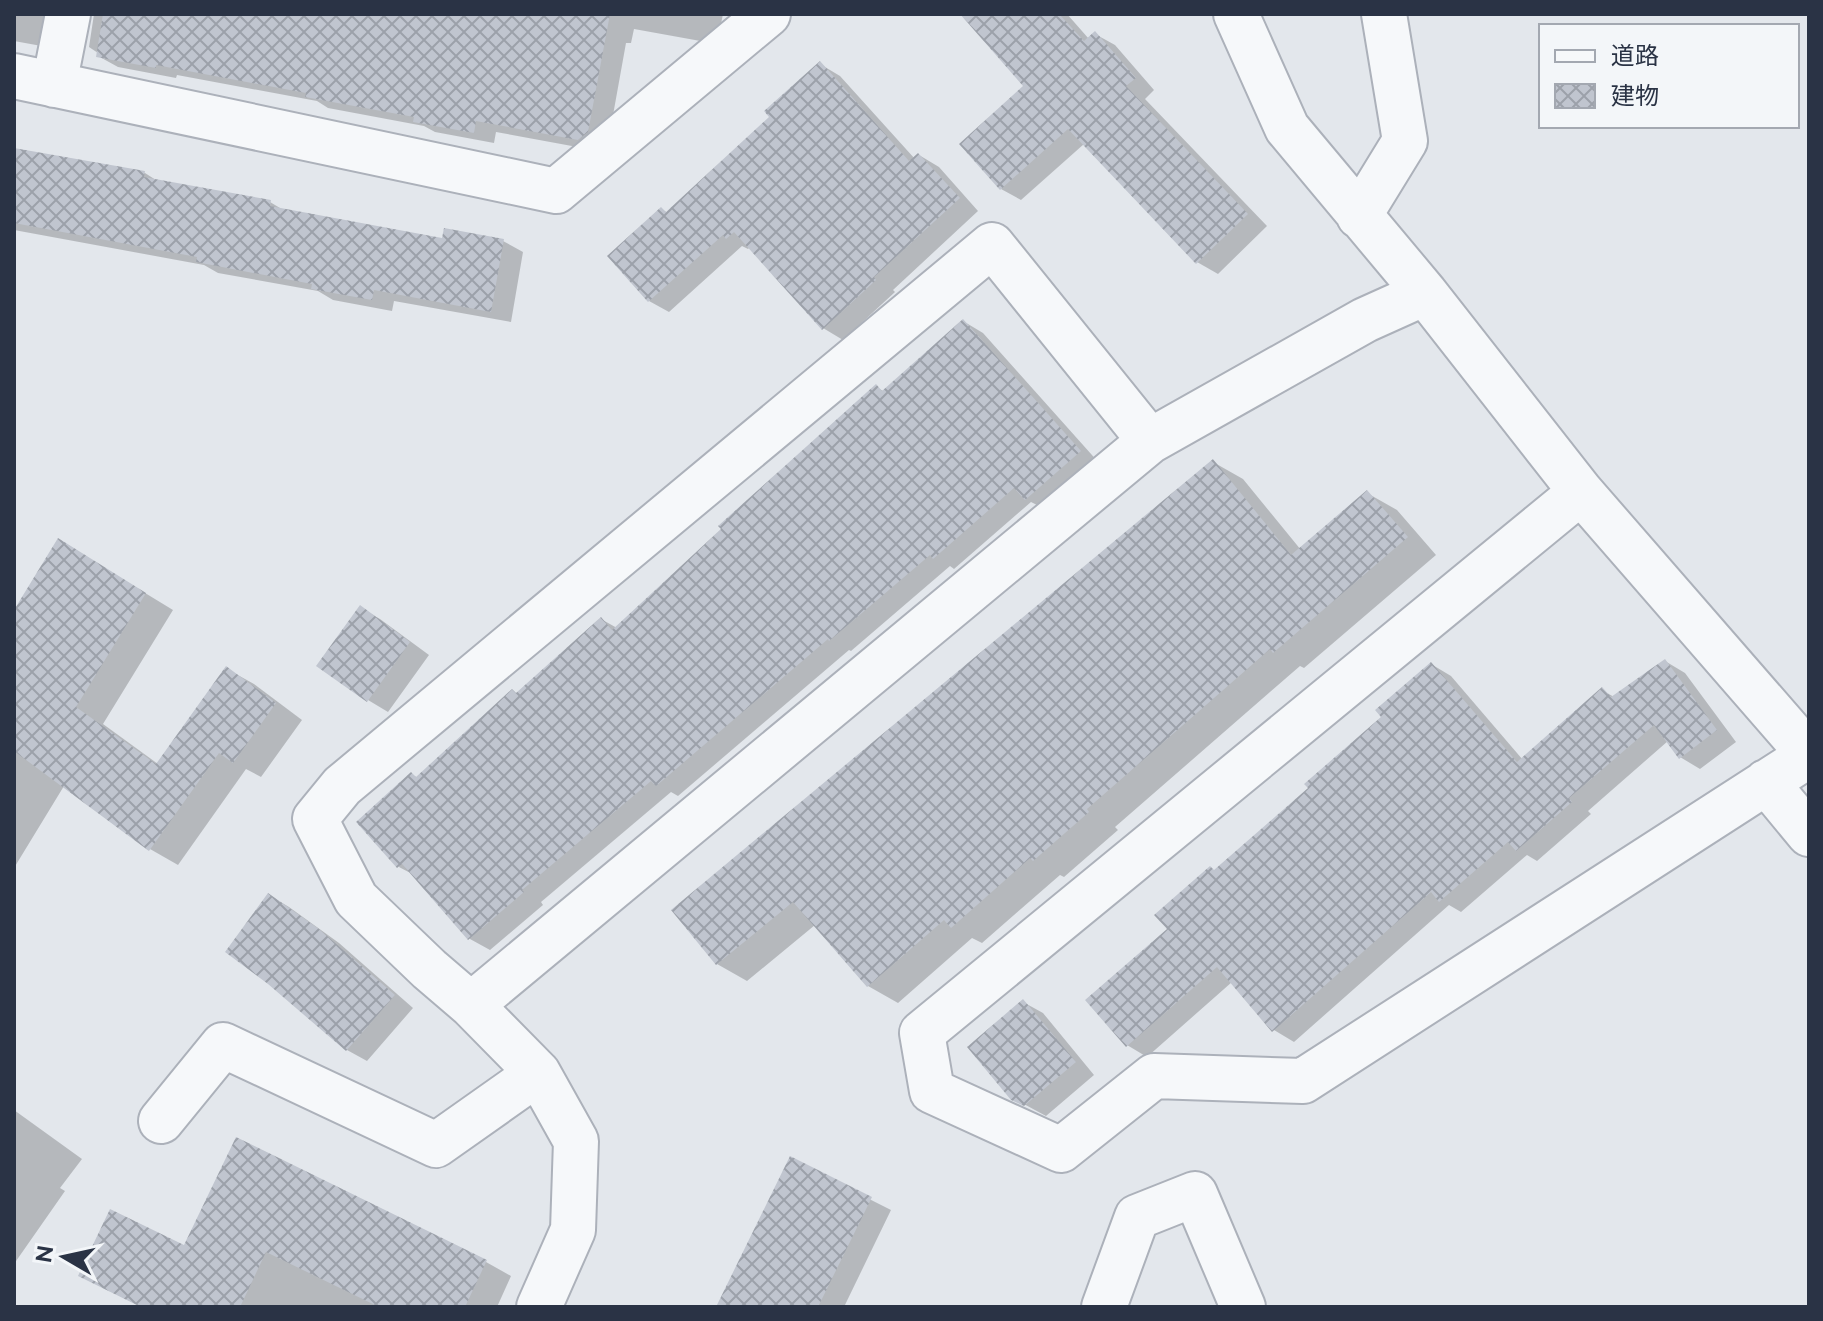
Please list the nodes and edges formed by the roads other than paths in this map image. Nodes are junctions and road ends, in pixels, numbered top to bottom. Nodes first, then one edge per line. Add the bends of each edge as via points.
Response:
1 (68, 14) edge
2 (768, 14) edge
3 (1236, 14) edge
4 (1384, 14) edge
5 (34, 80) edge
6 (1359, 216) junction
7 (1425, 293) junction
8 (1150, 441) junction
9 (1581, 492) junction
10 (1809, 754) edge
11 (1766, 782) junction
12 (1809, 834) edge
13 (471, 1005) junction
14 (538, 1073) junction
15 (161, 1121) dead end
16 (539, 1307) edge
17 (1104, 1307) edge
18 (1243, 1307) edge

1 - 5 street
2 - 5 street via 556,191
3 - 6 street via 1287,128
4 - 6 street via 1405,141
6 - 7 street
7 - 8 street via 1365,320
7 - 9 street
8 - 13 street
8 - 13 street via 992,245 342,786 315,819 356,899
9 - 10 street
9 - 11 street via 922,1033 932,1091 1061,1150 1154,1076 1303,1081
10 - 11 street
11 - 12 street
13 - 14 street
14 - 15 street via 436,1145 223,1045
14 - 16 street via 576,1141 573,1230
17 - 18 street via 1137,1217 1195,1194

